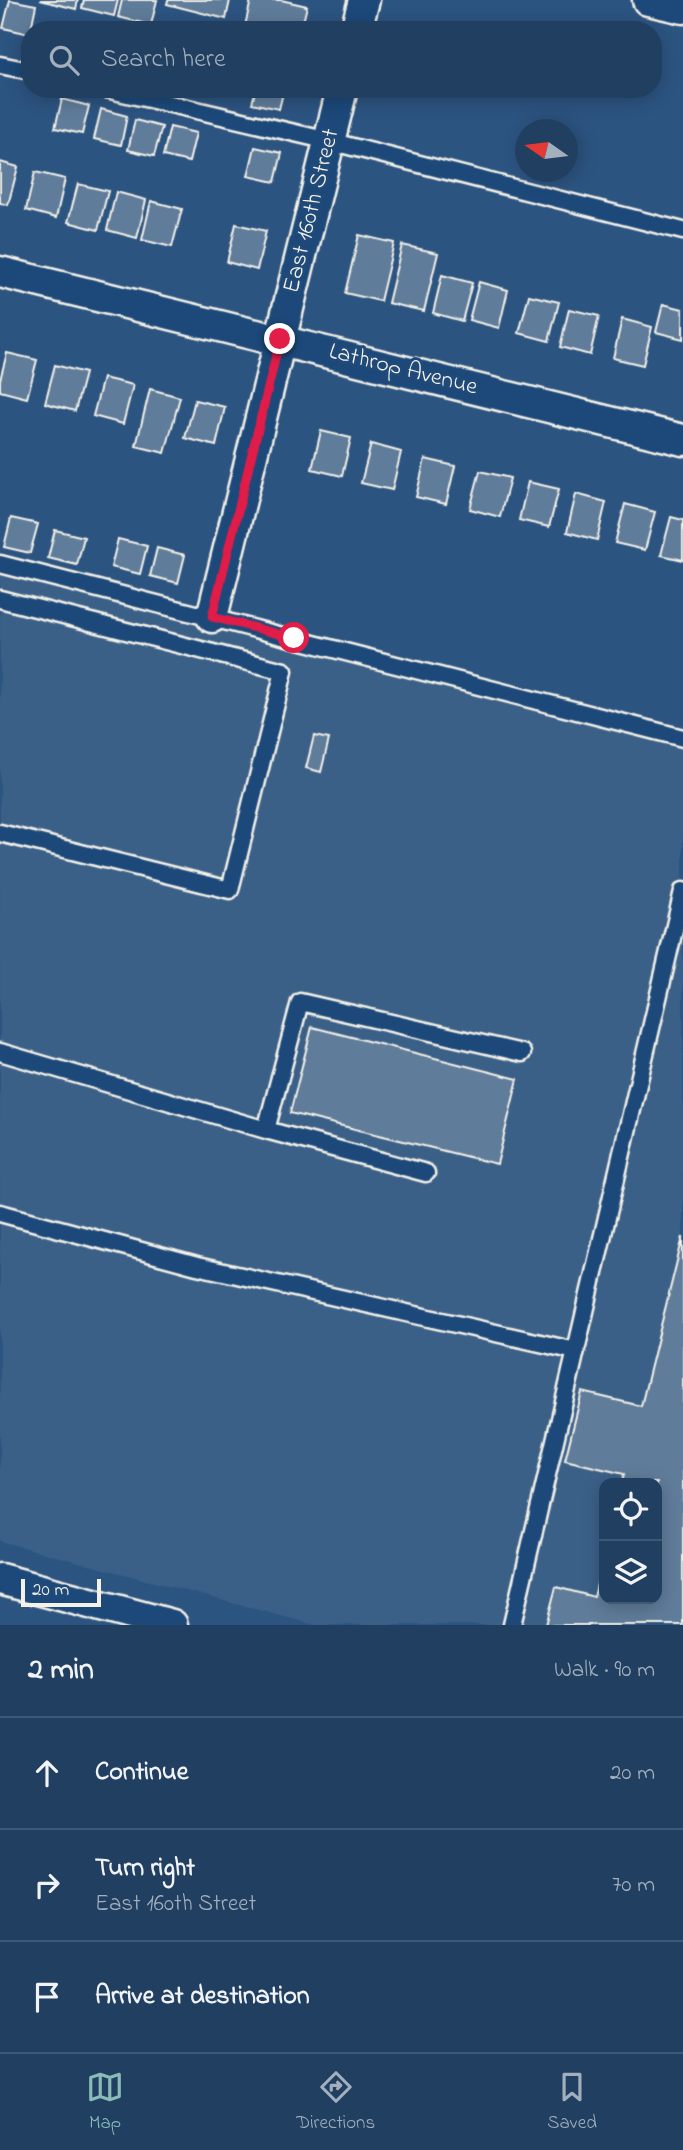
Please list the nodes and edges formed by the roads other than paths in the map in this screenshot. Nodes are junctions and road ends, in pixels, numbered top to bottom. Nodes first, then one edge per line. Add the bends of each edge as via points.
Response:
1 (364, 0) edge
2 (648, 0) edge
3 (683, 8) edge
4 (358, 21) edge
5 (0, 65) edge
6 (21, 69) edge
7 (145, 98) edge
8 (340, 98) edge
9 (329, 141) junction
10 (683, 231) edge
11 (0, 271) edge
12 (280, 339) junction
13 (683, 440) edge
14 (0, 564) edge
15 (0, 599) edge
16 (212, 617) junction
17 (683, 738) edge
18 (0, 833) edge
19 (683, 891) edge
20 (0, 1052) edge
21 (522, 1053) dead end
22 (266, 1130) junction
23 (426, 1172) dead end
24 (0, 1213) edge
25 (576, 1351) junction
26 (0, 1579) edge
27 (172, 1625) edge
28 (512, 1625) edge

1 - 4 street
2 - 3 street
5 - 6 lane
7 - 9 lane
8 - 9 street, East 160th Street
9 - 10 lane
9 - 12 street, East 160th Street
11 - 12 street, Lathrop Avenue
12 - 13 street, Lathrop Avenue
12 - 16 street, East 160th Street
14 - 16 lane
15 - 18 lane via 284,671 230,890
16 - 17 lane
19 - 25 lane
20 - 22 lane
21 - 22 lane via 299,1002
22 - 23 lane
24 - 25 lane via 197,1266
25 - 28 lane
26 - 27 street

